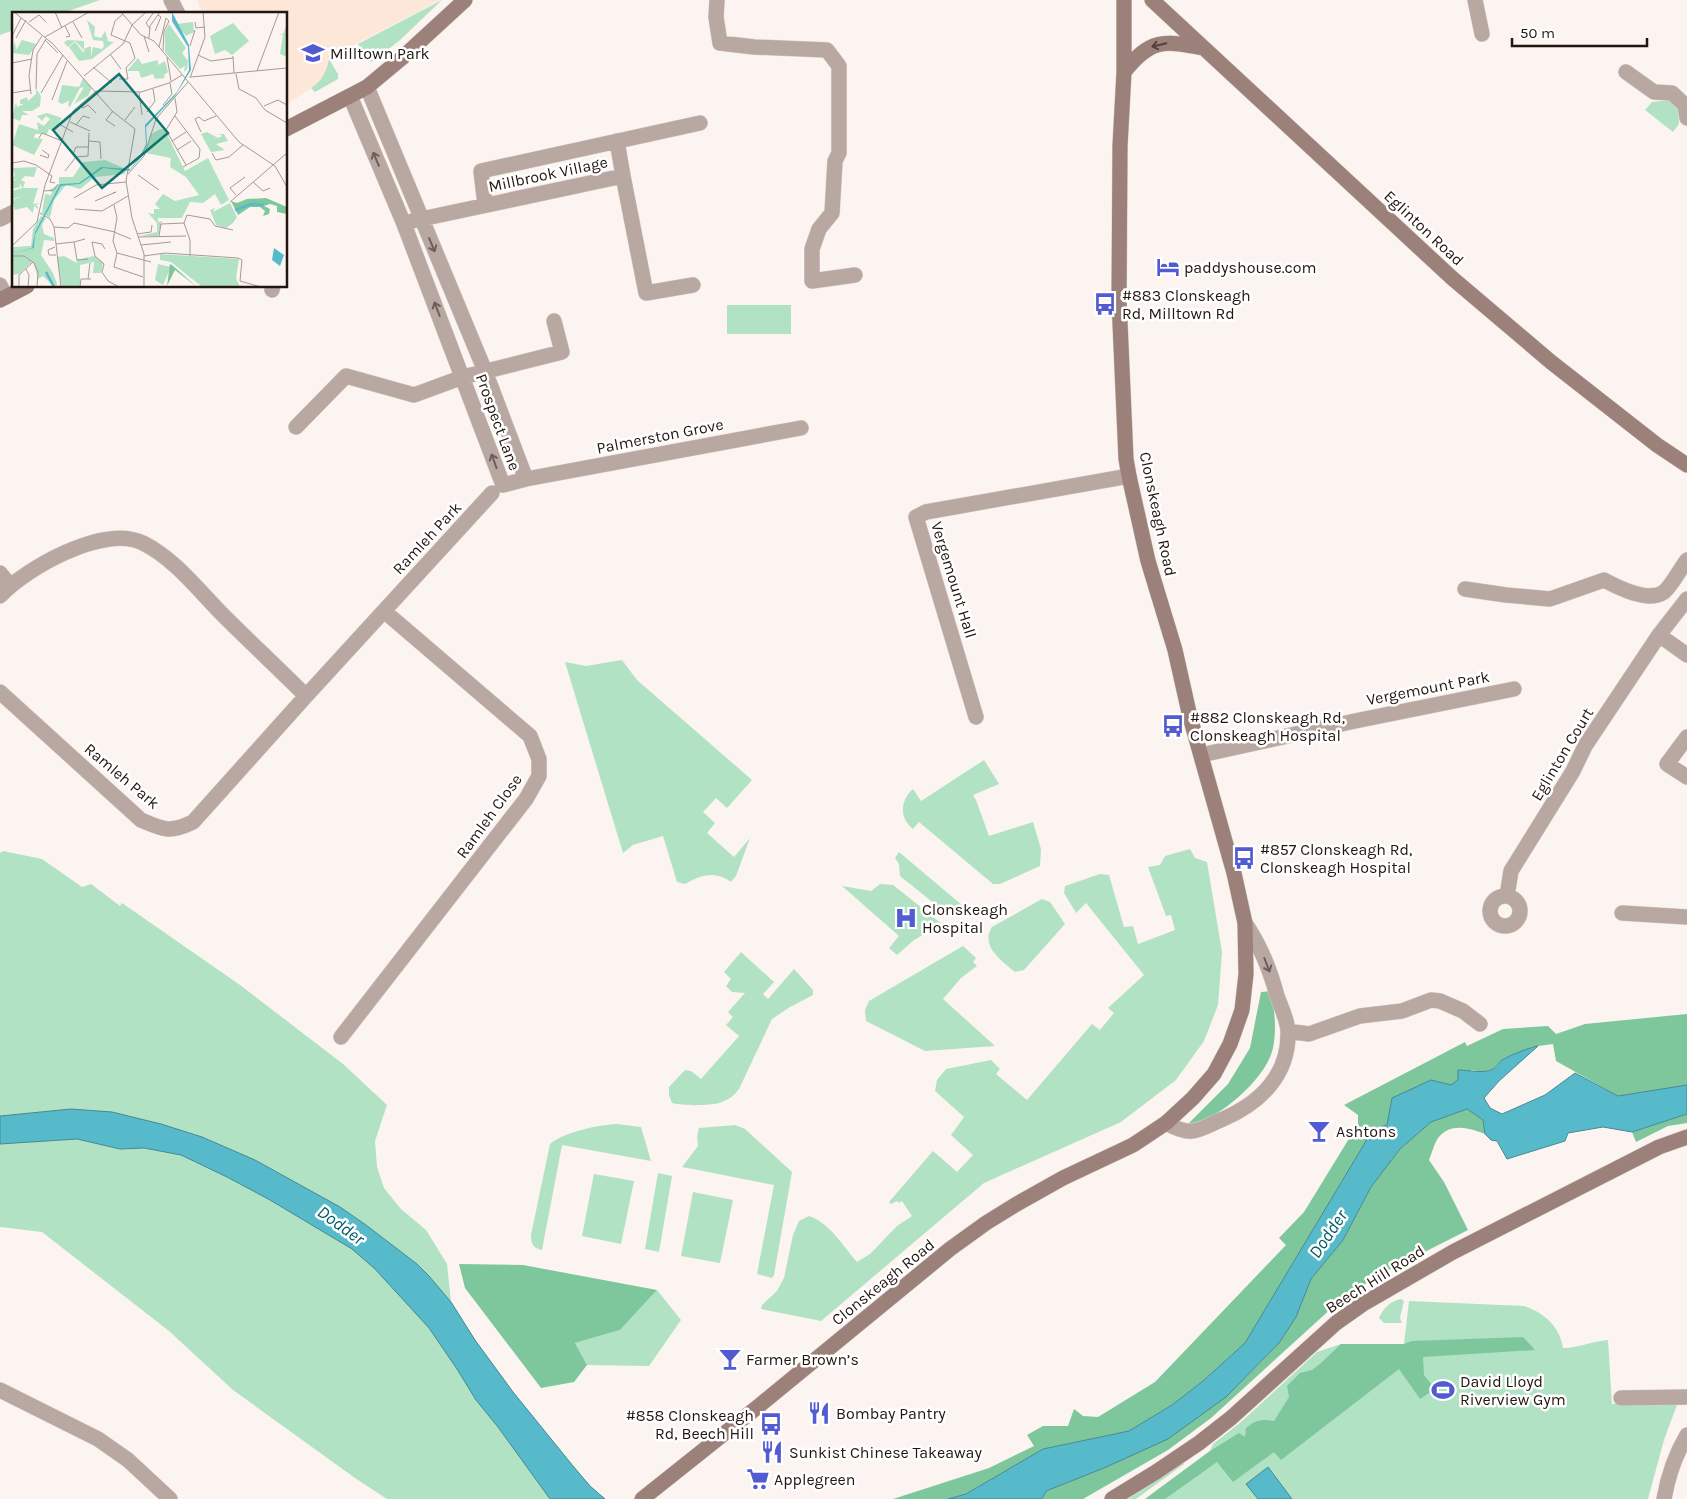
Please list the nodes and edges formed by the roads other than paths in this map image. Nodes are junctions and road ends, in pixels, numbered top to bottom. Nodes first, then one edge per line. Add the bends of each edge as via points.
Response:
1 (171, 0) edge
2 (465, 0) edge
3 (717, 0) edge
4 (1124, 0) edge
5 (1152, 0) edge
6 (1475, 0) edge
7 (177, 12) edge
8 (1482, 34) dead end
9 (1204, 48) junction
10 (1124, 72) junction
11 (1626, 72) dead end
12 (367, 87) junction
13 (350, 96) junction
14 (1687, 118) edge
15 (700, 123) dead end
16 (288, 128) edge
17 (617, 141) junction
18 (623, 176) junction
19 (485, 205) junction
20 (12, 213) edge
21 (421, 219) junction
22 (0, 220) edge
23 (404, 224) junction
24 (855, 275) dead end
25 (693, 285) dead end
26 (21, 288) edge
27 (2, 294) edge
28 (554, 321) dead end
29 (485, 371) junction
30 (463, 377) junction
31 (296, 427) dead end
32 (801, 428) dead end
33 (1687, 466) edge
34 (1128, 476) junction
35 (526, 479) junction
36 (492, 493) dead end
37 (1687, 560) edge
38 (0, 573) edge
39 (1464, 589) dead end
40 (5, 591) edge
41 (1687, 598) edge
42 (384, 611) junction
43 (1659, 635) junction
44 (1687, 655) edge
45 (1514, 689) dead end
46 (0, 692) edge
47 (306, 696) junction
48 (976, 717) dead end
49 (1687, 737) edge
50 (1201, 755) junction
51 (1687, 777) edge
52 (1507, 896) dead end
53 (1622, 913) dead end
54 (1687, 917) edge
55 (1244, 922) junction
56 (1480, 1024) dead end
57 (1288, 1031) junction
58 (341, 1037) dead end
59 (1166, 1123) junction
60 (1687, 1137) edge
61 (0, 1390) edge
62 (1687, 1397) edge
63 (1621, 1398) dead end
64 (1687, 1435) edge
65 (170, 1499) edge
66 (642, 1499) edge
67 (1112, 1499) edge
68 (1664, 1499) edge

1 - 7 street
2 - 12 main road
3 - 24 street via 720,43 827,50 839,66 839,153 835,161 832,213 819,229 812,249 812,281
4 - 10 main road, Clonskeagh Road
5 - 9 main road, Eglinton Road
6 - 8 street
9 -> 10 main road via 1165,42 1148,47
9 - 33 main road, Eglinton Road via 1452,278 1551,362
10 - 34 main road, Clonskeagh Road via 1119,300
11 - 14 street via 1654,92 1672,93 1685,105
12 - 13 main road
12 - 21 street, Prospect Lane
13 - 16 main road
23 -> 13 street, Prospect Lane
15 - 17 street
17 - 18 street
17 - 19 street via 481,171
18 - 19 street, Millbrook Village
18 - 25 street, Millbrook Village via 646,294
19 - 21 street, Millbrook Village
20 - 22 street
21 - 23 street, Millbrook Village
21 -> 29 street, Prospect Lane
30 -> 23 street, Prospect Lane
26 - 27 main road
28 - 29 street via 562,352
29 - 30 street
29 - 35 street, Prospect Lane
30 - 31 street via 414,395 346,376
35 -> 30 street, Prospect Lane via 503,485
32 - 35 street, Palmerston Grove
34 - 48 street, Vergemount Hall via 926,512 916,517
34 - 50 main road, Clonskeagh Road
36 - 42 street, Ramleh Park
37 - 39 street via 1664,592 1654,596 1637,594 1604,580 1550,599
38 - 40 street
40 - 47 street via 78,547 124,538 142,542 170,561
41 - 43 street, Eglinton Court
42 - 47 street, Ramleh Park
42 - 58 street, Ramleh Close via 530,736 539,759 539,776 526,798
43 - 44 street
43 - 52 street, Eglinton Court via 1585,746 1573,771 1511,870
45 - 50 street, Vergemount Park
46 - 47 street, Ramleh Park via 141,820 161,829 179,829 194,822
49 - 51 street via 1668,764
50 - 55 main road, Clonskeagh Road via 1234,873
53 - 54 street
55 -> 57 street, Clonskeagh Road via 1258,943 1274,982
55 - 59 main road, Clonskeagh Road via 1246,974 1242,1010 1230,1044 1214,1074
56 - 57 street via 1463,1011 1431,1000 1402,1011 1360,1016 1309,1034
57 - 59 street, Clonskeagh Road via 1282,1069 1258,1099 1230,1116 1191,1132
59 - 66 main road, Clonskeagh Road via 1133,1145 1063,1178 979,1228
60 - 67 main road, Beech Hill Road via 1659,1147 1452,1252 1362,1304 1336,1323 1224,1423
61 - 65 street via 98,1439 128,1460
62 - 63 street
64 - 68 street via 1677,1453

